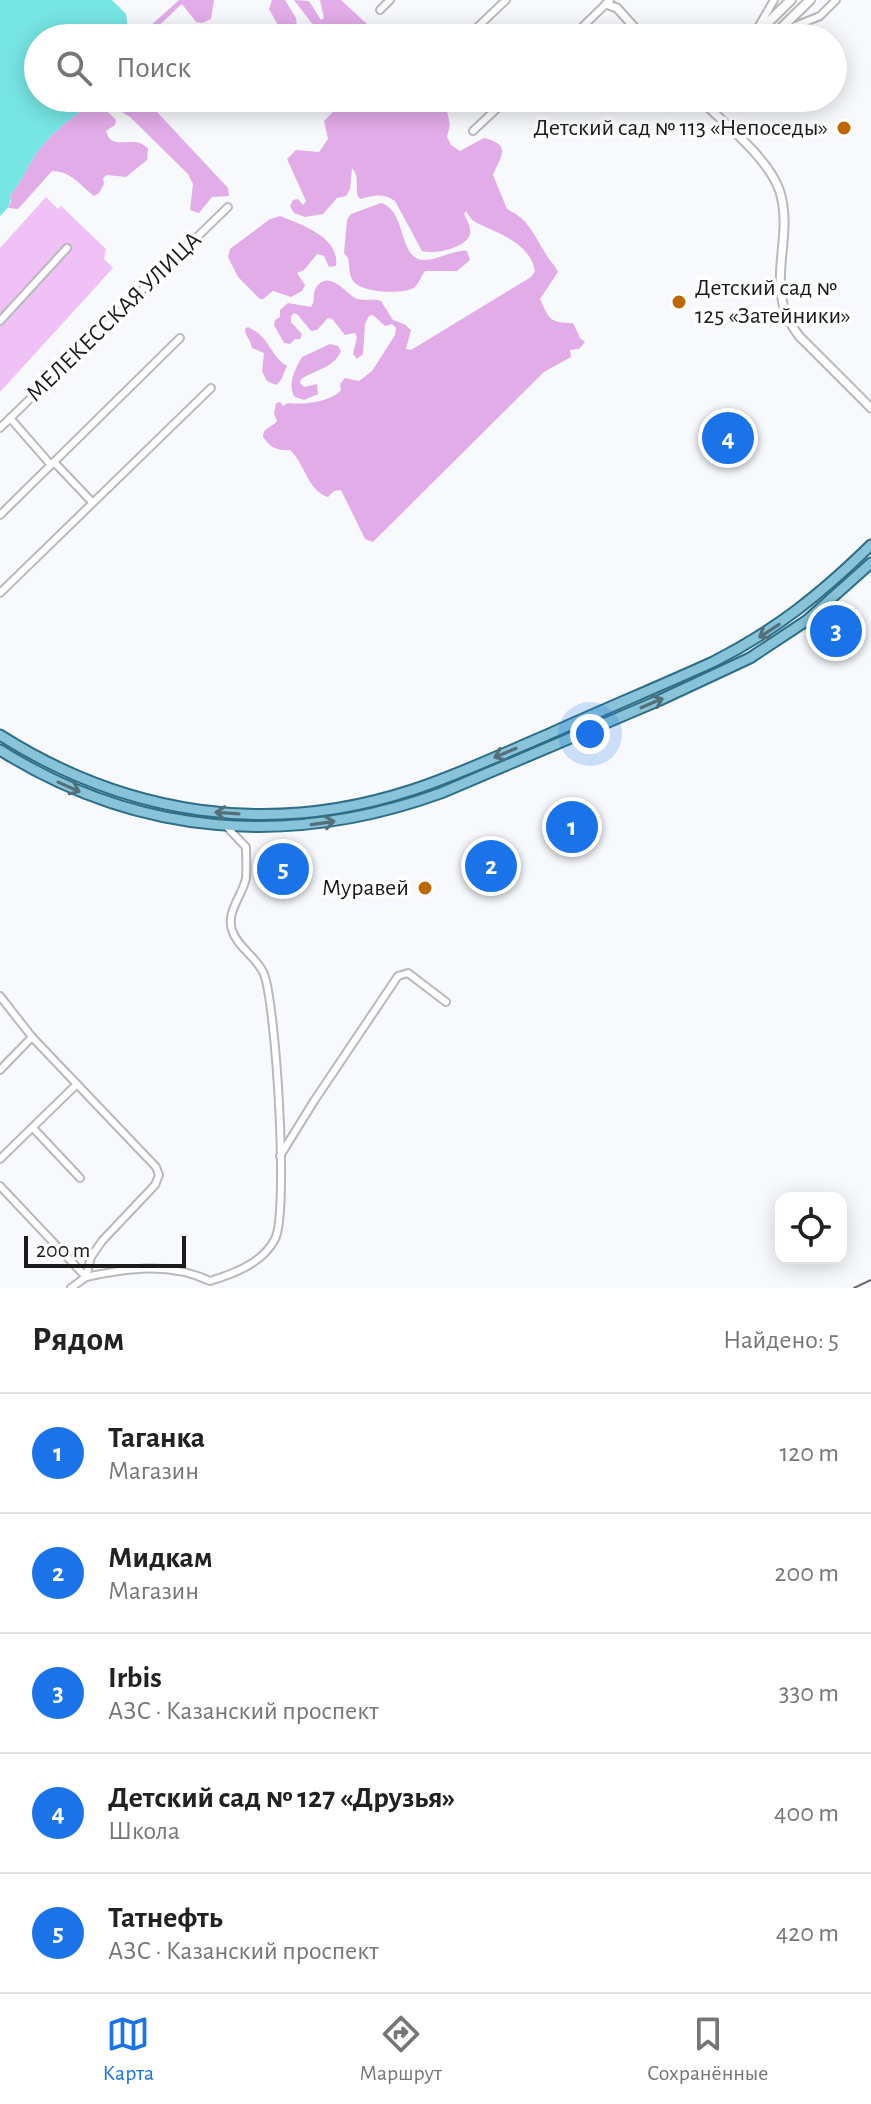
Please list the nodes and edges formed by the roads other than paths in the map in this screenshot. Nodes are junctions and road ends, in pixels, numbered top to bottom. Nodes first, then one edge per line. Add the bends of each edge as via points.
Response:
1 (390, 0) edge
2 (506, 0) edge
3 (774, 0) edge
4 (791, 0) edge
5 (810, 0) edge
6 (836, 0) edge
7 (606, 1) edge
8 (618, 4) edge
9 (380, 10) dead end
10 (481, 24) edge
11 (584, 24) edge
12 (633, 24) edge
13 (760, 24) edge
14 (766, 24) edge
15 (785, 24) edge
16 (801, 24) edge
17 (493, 112) edge
18 (715, 112) edge
19 (473, 131) dead end
20 (228, 207) dead end
21 (67, 248) dead end
22 (0, 321) edge
23 (180, 338) dead end
24 (211, 388) dead end
25 (871, 408) edge
26 (10, 418) junction
27 (0, 428) edge
28 (52, 464) junction
29 (92, 502) junction
30 (0, 515) edge
31 (871, 545) edge
32 (871, 563) edge
33 (0, 593) edge
34 (576, 722) junction
35 (580, 733) junction
36 (0, 735) edge
37 (0, 750) edge
38 (226, 826) junction
39 (0, 996) edge
40 (446, 1002) dead end
41 (32, 1037) junction
42 (0, 1070) edge
43 (77, 1084) junction
44 (33, 1128) junction
45 (280, 1156) junction
46 (0, 1159) edge
47 (80, 1178) dead end
48 (0, 1186) edge
49 (86, 1277) junction
50 (71, 1288) edge

1 - 9 street
2 - 10 street
3 - 13 street
4 - 14 main road
5 - 15 main road
6 - 16 street via 820,16
7 - 8 street
7 - 11 street
8 - 12 street
17 - 19 street
18 - 25 street via 778,187 779,287 789,323
20 - 26 street, МЕЛЕКЕССКАЯ УЛИЦА
21 - 22 street
23 - 28 street
24 - 29 street
26 - 27 street, МЕЛЕКЕССКАЯ УЛИЦА
26 - 28 street
28 - 29 street
28 - 30 street
29 - 33 street
31 -> 34 main road via 797,613 748,644
35 -> 32 main road via 750,658 825,606
34 - 35 main road via 585,727
34 -> 36 main road via 411,790 321,811 266,815 196,810 112,791
38 -> 35 main road via 303,826 386,811 465,784
37 -> 38 main road via 106,802
38 - 45 street via 246,847 246,879 231,914 231,929 263,971 273,1017
39 - 41 street
40 - 45 street via 408,973 398,976
41 - 42 street
41 - 43 street
43 - 44 street
43 - 49 street via 159,1175 102,1241
44 - 46 street
44 - 47 street
45 - 49 street via 275,1239 239,1271 210,1281 156,1268
48 - 49 street
49 - 50 street

